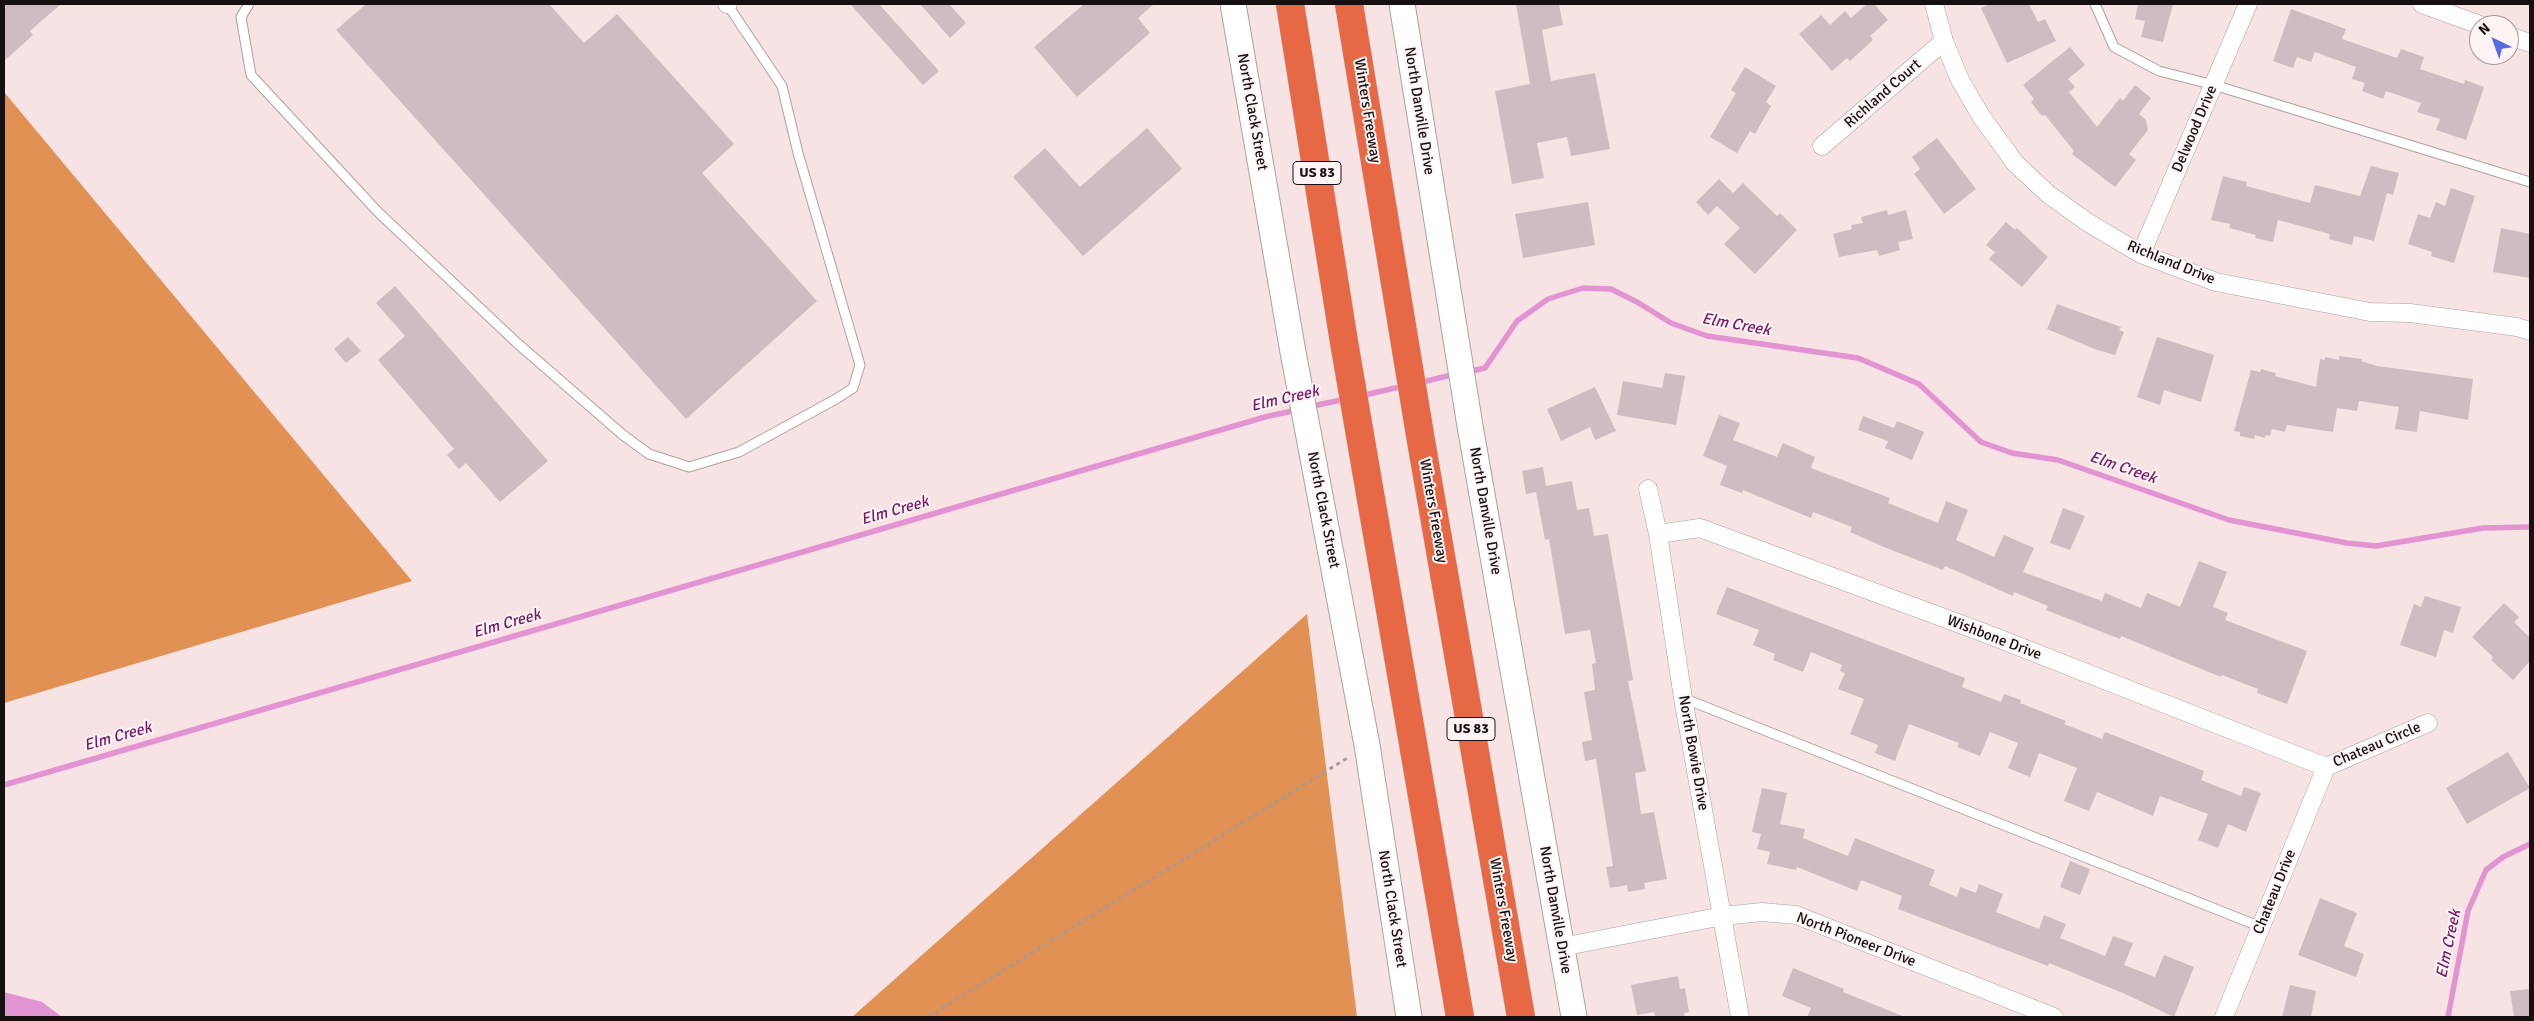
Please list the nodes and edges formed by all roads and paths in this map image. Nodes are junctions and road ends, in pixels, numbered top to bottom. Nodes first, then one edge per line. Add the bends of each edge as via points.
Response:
1 (248, 4) edge
2 (728, 4) edge
3 (1233, 4) edge
4 (1349, 4) edge
5 (1402, 4) edge
6 (1934, 4) edge
7 (2095, 4) edge
8 (2248, 4) edge
9 (2422, 4) edge
10 (1290, 12) edge
11 (2469, 21) edge
12 (1944, 41) junction
13 (2214, 85) junction
14 (1822, 146) dead end
15 (2530, 182) edge
16 (2142, 254) junction
17 (2530, 331) edge
18 (1648, 489) dead end
19 (1658, 534) junction
20 (1683, 698) junction
21 (2428, 723) dead end
22 (1367, 746) junction
23 (2326, 767) junction
24 (1723, 916) junction
25 (2260, 927) junction
26 (1561, 946) junction
27 (928, 1017) edge
28 (1409, 1017) edge
29 (1460, 1017) edge
30 (1521, 1017) edge
31 (1574, 1017) edge
32 (1740, 1017) edge
33 (2054, 1017) edge
34 (2224, 1017) edge

1 - 2 lane via 242,17 251,75 378,212 517,343 623,435 649,454 689,467 739,452 836,399 853,388 860,365 798,154 782,86
3 - 22 main road, North Clack Street via 1293,352
4 - 30 highway, Winters Freeway / US 83
5 - 26 main road, North Danville Drive via 1470,426
6 - 12 street, Richland Drive
7 - 13 lane via 2114,47 2159,72
8 - 13 street, Delwood Drive
9 - 11 street
10 - 29 highway, US 83 via 1362,453
12 - 14 street, Richland Court
12 - 16 street, Richland Drive via 1960,80 2015,164 2048,194 2087,222
13 - 15 lane
13 - 16 street, Delwood Drive
16 - 17 street, Richland Drive via 2216,282 2370,312 2410,314
18 - 19 street, North Bowie Drive
19 - 20 street, North Bowie Drive
19 - 23 street, Wishbone Drive via 1700,528 1982,632
20 - 24 street, North Bowie Drive
20 - 25 lane
21 - 23 street, Chateau Circle
22 - 27 path
22 - 28 main road, North Clack Street
23 - 25 street, Chateau Drive
24 - 26 street, North Pioneer Drive
24 - 32 street, North Bowie Drive
24 - 33 street, North Pioneer Drive via 1762,912 1796,915
25 - 34 street, Chateau Drive
26 - 31 main road, North Danville Drive

